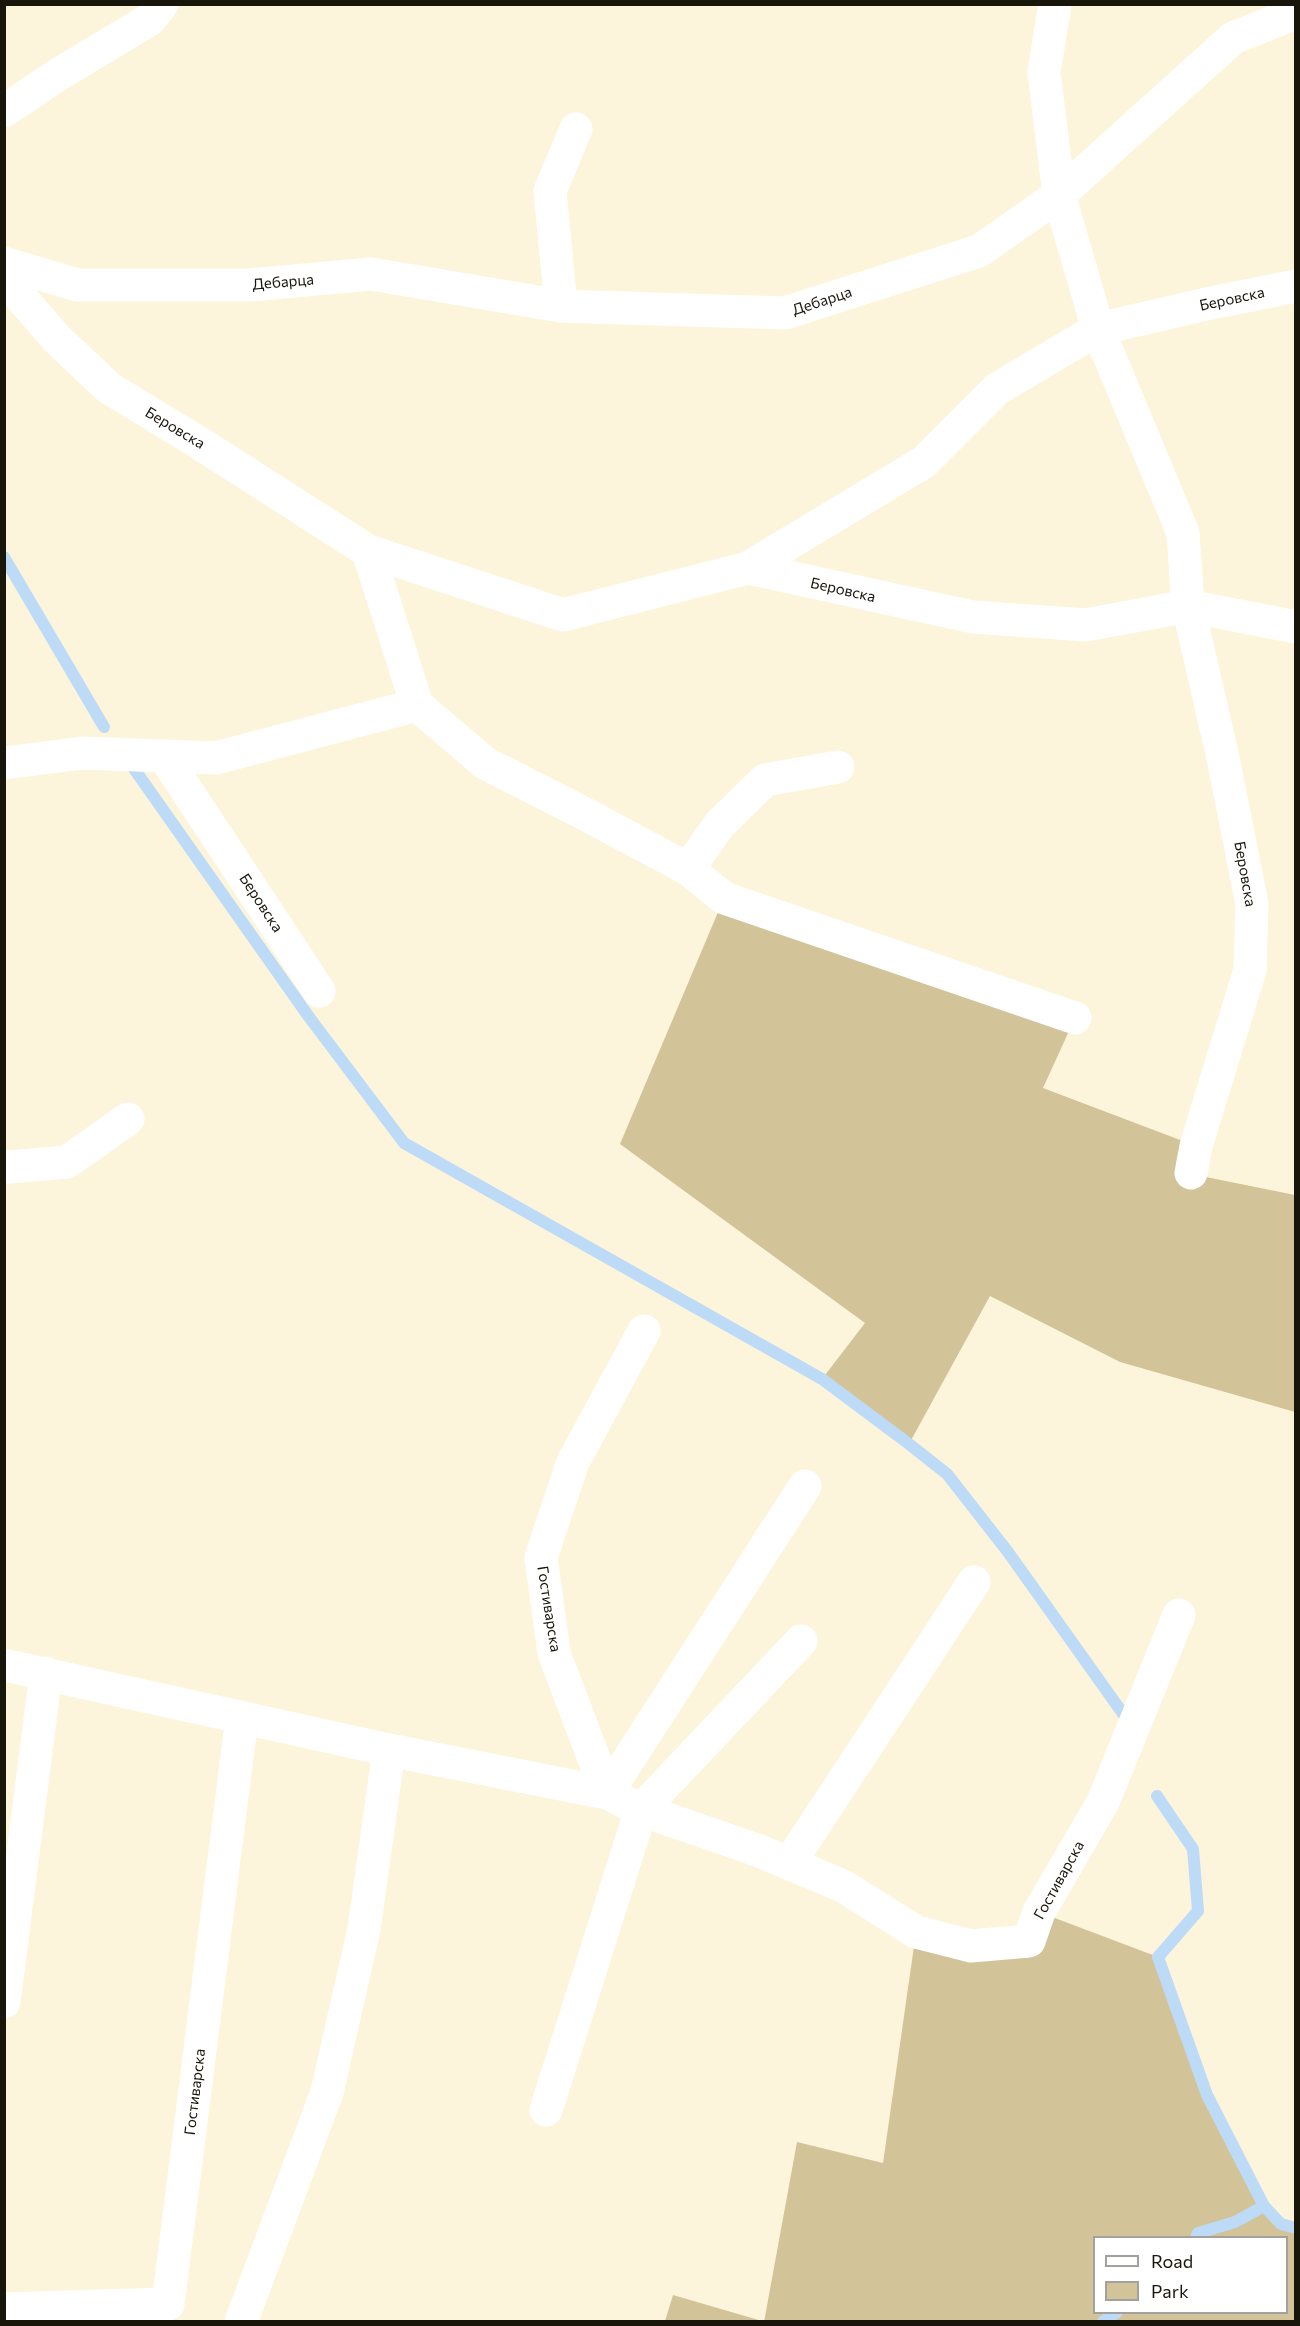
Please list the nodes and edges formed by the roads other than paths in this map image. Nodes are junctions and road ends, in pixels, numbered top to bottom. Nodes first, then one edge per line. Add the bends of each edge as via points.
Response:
1 (162, 4) edge
2 (1055, 4) edge
3 (1296, 13) edge
4 (4, 111) edge
5 (576, 129) dead end
6 (1059, 195) junction
7 (4, 263) edge
8 (4, 278) edge
9 (1296, 286) edge
10 (561, 306) junction
11 (1098, 329) junction
12 (368, 551) junction
13 (748, 568) junction
14 (1188, 606) junction
15 (1296, 627) edge
16 (417, 705) junction
17 (164, 756) junction
18 (4, 763) edge
19 (838, 767) dead end
20 (688, 869) junction
21 (319, 990) dead end
22 (1075, 1018) dead end
23 (128, 1119) dead end
24 (4, 1166) edge
25 (1191, 1173) dead end
26 (644, 1331) dead end
27 (805, 1486) dead end
28 (974, 1582) dead end
29 (1179, 1615) dead end
30 (801, 1641) dead end
31 (4, 1665) edge
32 (46, 1673) junction
33 (242, 1717) junction
34 (389, 1750) junction
35 (607, 1793) junction
36 (641, 1810) junction
37 (789, 1864) junction
38 (4, 2002) edge
39 (546, 2110) dead end
40 (4, 2309) edge
41 (241, 2322) edge

1 - 4 street via 149,20
2 - 6 street via 1044,72
3 - 6 street, Дебарца via 1233,38
5 - 10 street via 550,191
6 - 10 street, Дебарца via 979,251 785,313
6 - 11 street, Беровска
7 - 10 street, Дебарца via 77,285 251,285 371,273
8 - 12 street, Беровска via 57,339 109,388
9 - 11 street, Беровска
11 - 13 street, Беровска via 997,389 924,462
11 - 14 street, Беровска via 1183,533
12 - 13 street, Беровска via 563,615
12 - 16 street
13 - 14 street, Беровска via 973,617 1086,625
14 - 15 street, Беровска
14 - 25 street, Беровска via 1252,904 1250,970
16 - 17 street via 216,758
16 - 20 street via 485,763
17 - 18 street via 83,753
17 - 21 street, Беровска
19 - 20 street via 765,780 720,824
20 - 22 street via 724,898
23 - 24 street via 67,1162
26 - 35 street, Гостиварска via 573,1462 541,1557 554,1653
27 - 35 street
28 - 37 street
29 - 37 street, Гостиварска via 1103,1802 1039,1912 1029,1941 971,1946 916,1932 843,1886
30 - 36 street
31 - 32 street, Гостиварска
32 - 33 street, Гостиварска
32 - 38 street
33 - 34 street, Гостиварска
33 - 40 street, Гостиварска via 168,2304
34 - 35 street, Гостиварска
34 - 41 street via 364,1929 327,2092
35 - 36 street, Гостиварска
36 - 37 street, Гостиварска
36 - 39 street

